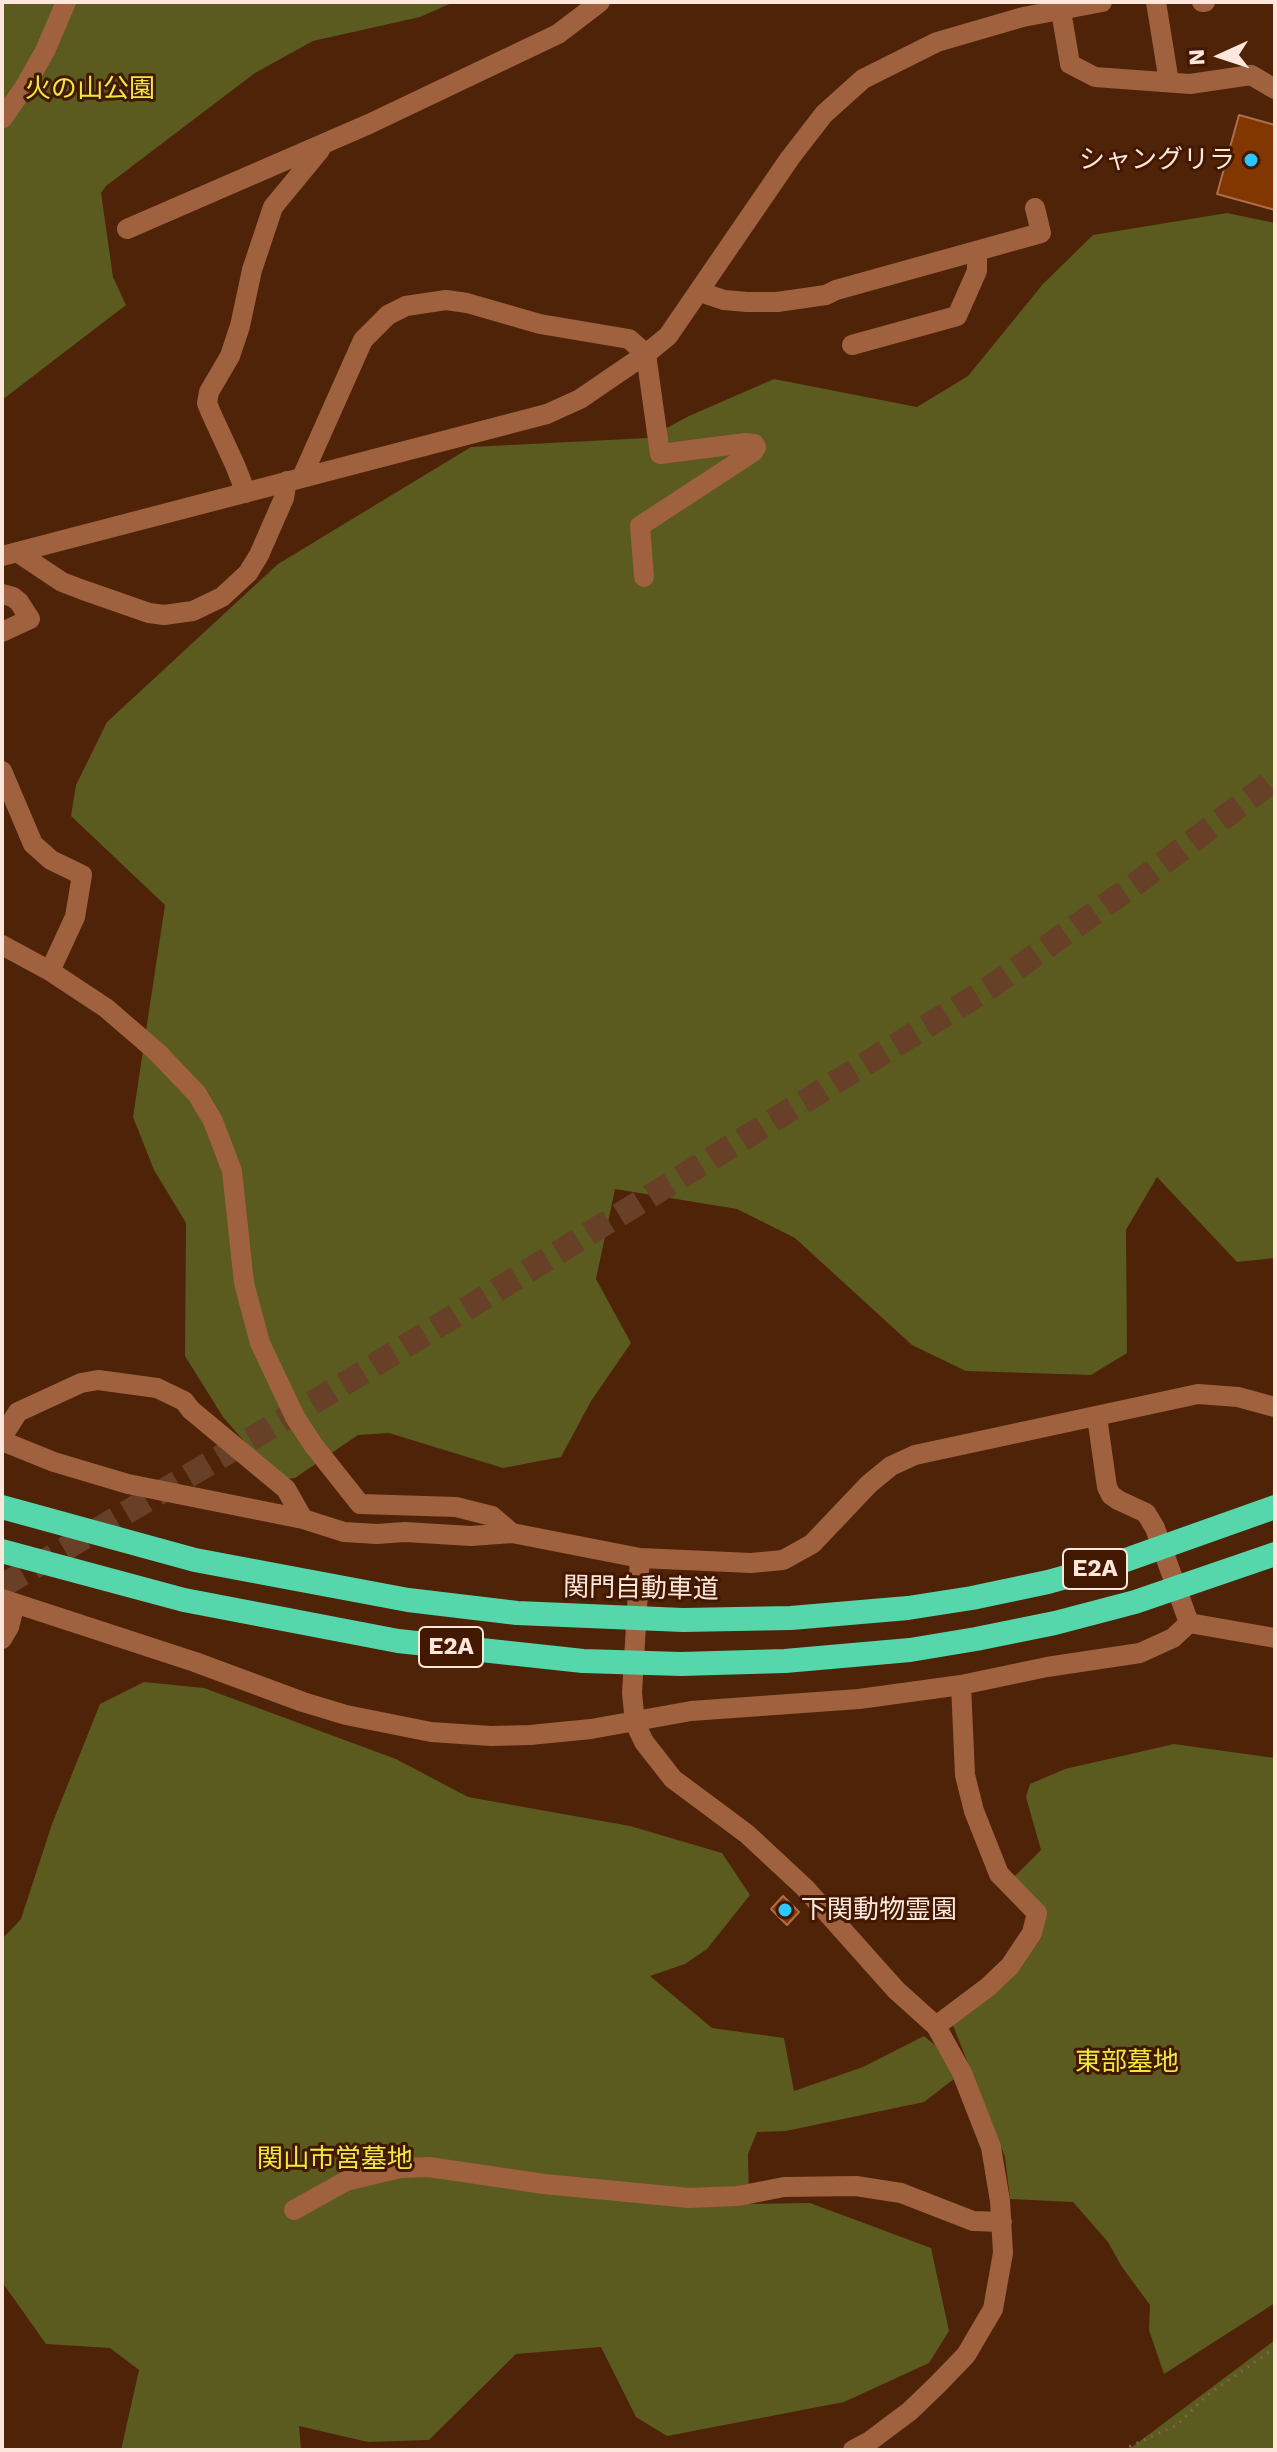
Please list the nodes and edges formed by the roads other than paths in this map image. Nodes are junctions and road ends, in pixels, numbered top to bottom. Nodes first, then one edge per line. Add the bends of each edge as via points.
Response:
1 (66, 2) edge
2 (600, 2) edge
3 (1102, 2) edge
4 (1156, 2) edge
5 (1023, 10) edge
6 (1061, 11) junction
7 (1169, 82) junction
8 (1275, 89) edge
9 (2, 119) edge
10 (325, 144) junction
11 (1035, 208) dead end
12 (127, 229) dead end
13 (977, 251) junction
14 (700, 292) junction
15 (852, 345) dead end
16 (646, 354) junction
17 (294, 479) junction
18 (246, 493) junction
19 (10, 554) edge
20 (644, 577) dead end
21 (2, 594) edge
22 (2, 632) edge
23 (2, 771) edge
24 (2, 945) edge
25 (50, 971) junction
26 (1275, 1407) edge
27 (1097, 1417) junction
28 (2, 1439) edge
29 (2, 1507) edge
30 (1275, 1507) edge
31 (303, 1519) junction
32 (512, 1533) junction
33 (2, 1551) edge
34 (1275, 1554) edge
35 (640, 1558) junction
36 (9, 1601) edge
37 (1189, 1623) junction
38 (1275, 1638) edge
39 (2, 1639) edge
40 (961, 1685) junction
41 (635, 1723) junction
42 (936, 2026) junction
43 (294, 2210) dead end
44 (1002, 2222) junction
45 (853, 2450) edge

1 - 9 street via 38,63
2 - 10 street via 558,34
3 - 6 street
4 - 7 street
5 - 6 street
5 - 14 street via 913,52 840,98 790,158
6 - 7 street via 1070,64 1095,77
7 - 8 street via 1251,75
10 - 12 street
10 - 18 street via 273,207 230,356 209,392 207,403
11 - 13 street via 1041,233
13 - 14 street via 811,298 747,302
13 - 15 street via 977,271 957,316
14 - 16 street via 668,336
16 - 17 street via 600,388 547,414
16 - 17 street via 629,339 540,324 467,303 446,300 406,306 388,315 363,340
16 - 20 street via 660,454 746,443 756,447 640,526
17 - 18 street
17 - 19 street via 248,573 222,597 193,611 164,615 123,604 62,582
18 - 19 street
21 - 22 street via 19,602 30,619
23 - 25 street via 33,844 82,875 75,917
24 - 25 street
25 - 32 street via 106,1008 157,1052 184,1078 213,1121 232,1171 244,1283 260,1343 295,1417 360,1504 456,1507 492,1516
26 - 27 street via 1198,1394
27 - 35 street via 961,1443 891,1466 812,1544 783,1560 707,1563
27 - 37 street via 1107,1487 1118,1500 1146,1513
28 - 31 street via 54,1462 128,1484
28 - 31 street via 18,1412 81,1383 98,1380 157,1388 184,1401 286,1489
29 - 30 highway, 関門自動車道 / E2A via 195,1560 408,1600 517,1613 698,1620 908,1608 1048,1582
31 - 32 street via 361,1534
32 - 35 street
33 - 34 highway, E2A via 169,1596 398,1641 583,1661 681,1664 785,1661 976,1639 1095,1613
35 - 41 street
36 - 39 street via 9,1627
36 - 41 street via 374,1722 491,1736
37 - 38 street
37 - 40 street via 1173,1638 1140,1653
40 - 41 street via 859,1699 691,1711
40 - 42 street via 965,1775 978,1822 999,1874 1037,1913 1032,1933 1010,1966
41 - 42 street via 673,1779 747,1834 805,1888 896,1990
42 - 44 street via 962,2073 991,2147
43 - 44 street via 346,2181 429,2167 689,2198 829,2184 871,2187 973,2221
44 - 45 street via 999,2286 979,2336 910,2411

